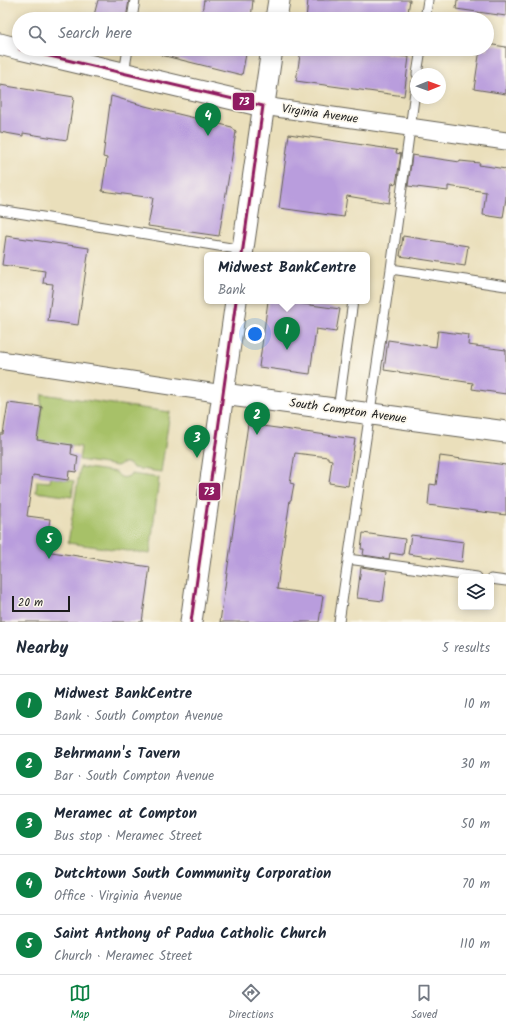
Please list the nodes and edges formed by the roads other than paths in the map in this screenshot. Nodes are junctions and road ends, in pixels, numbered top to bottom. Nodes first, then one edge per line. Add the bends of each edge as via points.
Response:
1 (135, 0) edge
2 (279, 0) edge
3 (428, 0) edge
4 (133, 12) edge
5 (277, 12) edge
6 (426, 12) edge
7 (0, 44) edge
8 (12, 47) edge
9 (50, 56) edge
10 (127, 56) edge
11 (271, 56) edge
12 (420, 56) edge
13 (418, 68) edge
14 (124, 73) junction
15 (413, 104) edge
16 (263, 106) junction
17 (410, 127) junction
18 (506, 141) edge
19 (0, 210) edge
20 (242, 252) edge
21 (391, 269) junction
22 (506, 286) edge
23 (236, 304) edge
24 (353, 304) edge
25 (0, 360) edge
26 (223, 394) junction
27 (338, 410) junction
28 (369, 414) junction
29 (506, 432) edge
30 (348, 559) junction
31 (458, 574) edge
32 (494, 579) edge
33 (506, 581) edge
34 (191, 622) edge
35 (339, 622) edge

1 - 4 lane
2 - 5 street
3 - 6 lane
7 - 8 street, Virginia Avenue
9 - 14 street, Virginia Avenue
10 - 14 lane
11 - 16 street
12 - 13 lane
14 - 16 street, Virginia Avenue
15 - 17 lane
16 - 17 street, Virginia Avenue
16 - 20 street
17 - 18 street, Virginia Avenue
17 - 21 lane
19 - 20 lane
21 - 22 lane
21 - 28 lane
23 - 26 street
24 - 27 lane
25 - 26 street, South Compton Avenue
26 - 27 street, South Compton Avenue
26 - 34 street
27 - 28 street, South Compton Avenue
28 - 29 street, South Compton Avenue
28 - 30 lane
30 - 31 lane
30 - 35 lane
32 - 33 lane

